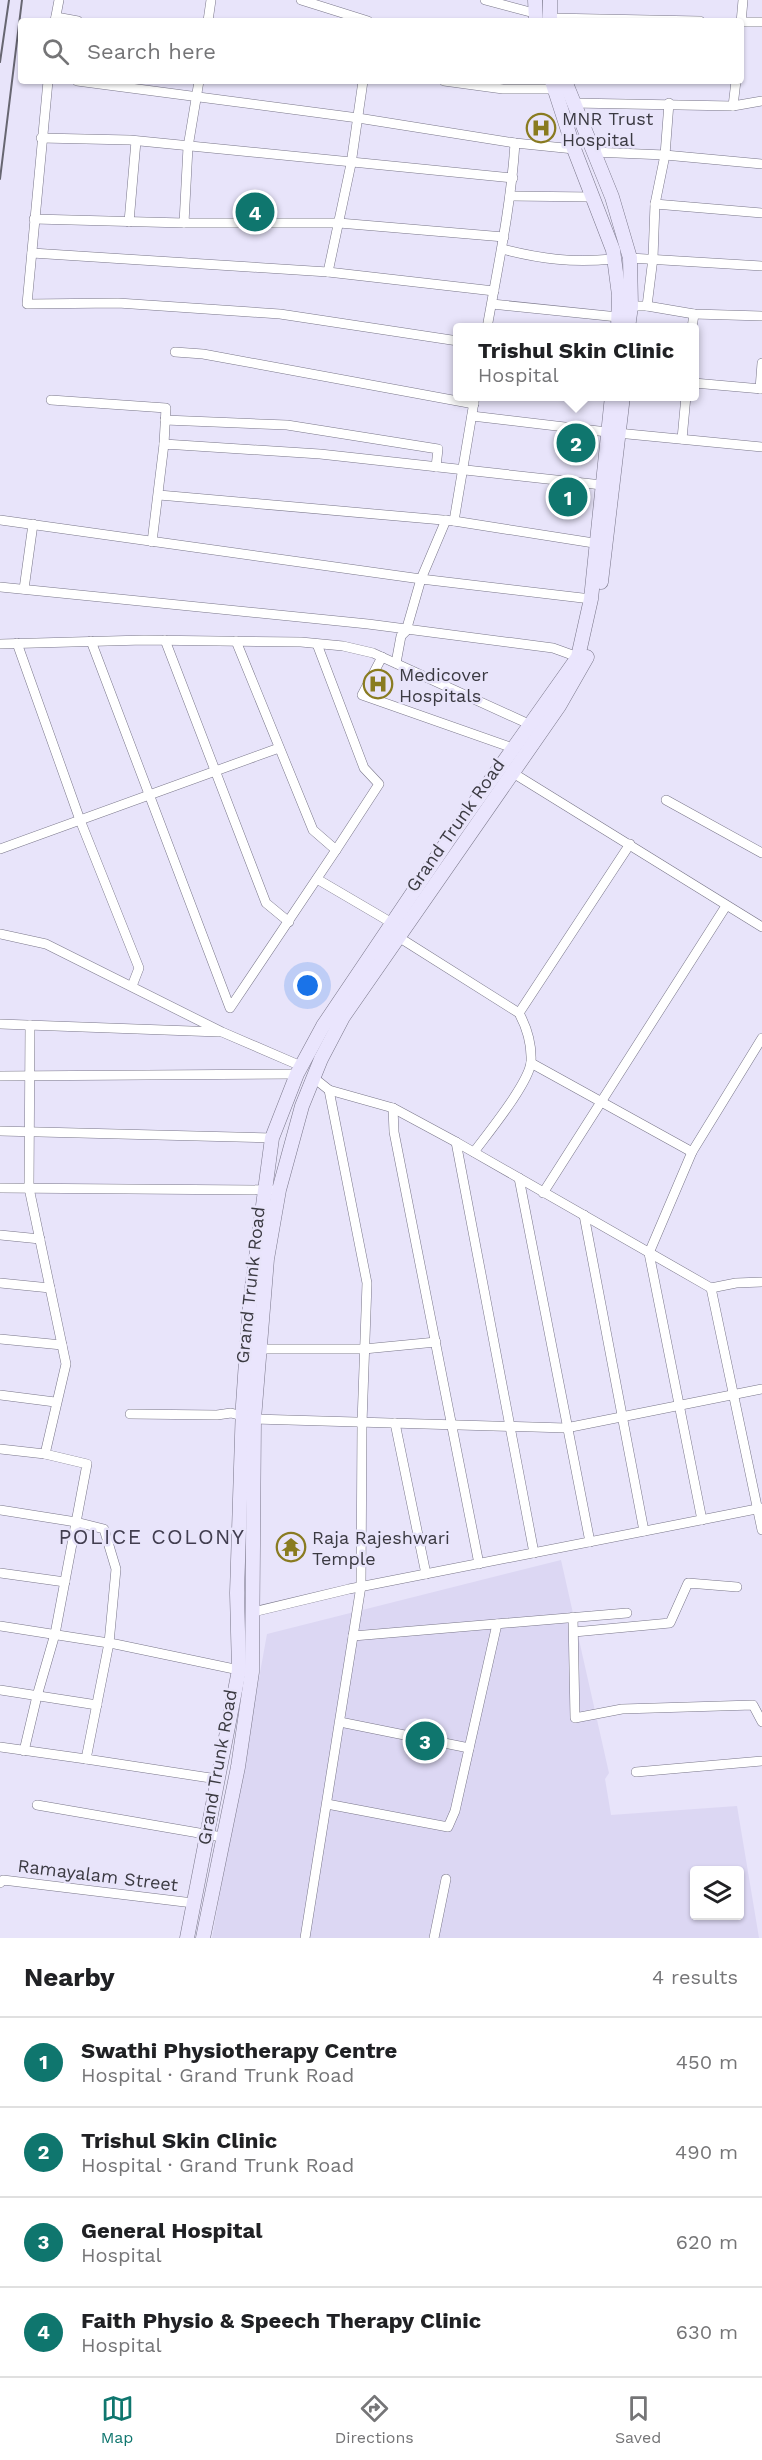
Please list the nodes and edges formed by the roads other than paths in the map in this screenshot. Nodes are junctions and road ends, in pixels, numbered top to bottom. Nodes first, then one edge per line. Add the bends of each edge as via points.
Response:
1 (59, 0) edge
2 (211, 0) edge
3 (302, 0) edge
4 (485, 0) edge
5 (550, 0) edge
6 (743, 0) edge
7 (541, 15) edge
8 (56, 18) edge
9 (208, 18) edge
10 (359, 18) edge
11 (620, 18) edge
12 (741, 18) edge
13 (744, 22) edge
14 (762, 22) edge
15 (48, 84) edge
16 (98, 84) edge
17 (199, 84) edge
18 (363, 84) edge
19 (466, 84) edge
20 (557, 84) edge
21 (736, 84) edge
22 (197, 98) junction
23 (762, 101) edge
24 (573, 103) junction
25 (669, 103) junction
26 (733, 106) junction
27 (358, 118) junction
28 (41, 138) junction
29 (135, 141) junction
30 (515, 143) junction
31 (188, 147) junction
32 (574, 149) junction
33 (593, 152) junction
34 (665, 155) junction
35 (351, 164) junction
36 (762, 164) edge
37 (513, 178) junction
38 (510, 196) junction
39 (592, 197) junction
40 (655, 204) junction
41 (762, 213) edge
42 (34, 219) junction
43 (129, 222) junction
44 (183, 223) junction
45 (339, 223) junction
46 (504, 237) junction
47 (502, 249) junction
48 (32, 253) junction
49 (630, 258) junction
50 (653, 258) junction
51 (613, 259) junction
52 (762, 266) edge
53 (328, 272) junction
54 (494, 291) junction
55 (492, 304) junction
56 (631, 306) junction
57 (647, 306) junction
58 (694, 314) junction
59 (762, 316) edge
60 (618, 322) edge
61 (488, 323) edge
62 (629, 323) edge
63 (693, 323) edge
64 (453, 340) edge
65 (175, 352) dead end
66 (762, 363) edge
67 (699, 383) edge
68 (761, 389) edge
69 (453, 396) edge
70 (51, 400) dead end
71 (475, 401) edge
72 (612, 401) edge
73 (622, 401) edge
74 (686, 401) edge
75 (472, 416) junction
76 (165, 420) junction
77 (613, 432) junction
78 (682, 439) junction
79 (164, 444) junction
80 (762, 447) edge
81 (436, 467) junction
82 (463, 470) junction
83 (602, 484) junction
84 (159, 495) junction
85 (0, 520) edge
86 (450, 521) junction
87 (33, 524) junction
88 (152, 542) junction
89 (600, 544) junction
90 (421, 579) junction
91 (0, 587) edge
92 (24, 589) junction
93 (591, 599) junction
94 (406, 631) junction
95 (165, 640) junction
96 (91, 641) junction
97 (236, 641) junction
98 (16, 643) junction
99 (0, 644) edge
100 (317, 644) junction
101 (382, 657) junction
102 (578, 657) junction
103 (396, 663) junction
104 (531, 725) junction
105 (279, 748) junction
106 (513, 748) junction
107 (214, 772) junction
108 (513, 773) junction
109 (149, 795) junction
110 (666, 800) dead end
111 (80, 820) junction
112 (630, 844) junction
113 (0, 849) edge
114 (336, 850) junction
115 (762, 853) edge
116 (317, 879) junction
117 (726, 906) junction
118 (395, 919) junction
119 (289, 922) junction
120 (410, 923) junction
121 (762, 927) edge
122 (0, 934) edge
123 (391, 942) junction
124 (132, 986) junction
125 (519, 1013) junction
126 (0, 1024) edge
127 (30, 1025) junction
128 (222, 1032) junction
129 (762, 1038) edge
130 (314, 1056) junction
131 (531, 1064) junction
132 (299, 1070) junction
133 (0, 1076) edge
134 (30, 1076) junction
135 (314, 1078) junction
136 (328, 1090) junction
137 (287, 1100) junction
138 (601, 1102) junction
139 (302, 1106) junction
140 (393, 1108) junction
141 (0, 1131) edge
142 (29, 1131) junction
143 (272, 1138) junction
144 (456, 1142) junction
145 (474, 1152) junction
146 (692, 1152) junction
147 (519, 1178) junction
148 (0, 1188) edge
149 (29, 1188) junction
150 (264, 1190) junction
151 (279, 1190) junction
152 (543, 1192) junction
153 (584, 1215) junction
154 (0, 1235) edge
155 (40, 1239) junction
156 (650, 1253) junction
157 (0, 1282) edge
158 (762, 1282) edge
159 (50, 1288) junction
160 (711, 1288) junction
161 (0, 1339) edge
162 (436, 1342) junction
163 (62, 1346) junction
164 (260, 1349) junction
165 (364, 1349) junction
166 (762, 1389) edge
167 (0, 1395) edge
168 (734, 1395) junction
169 (55, 1402) junction
170 (679, 1406) junction
171 (130, 1414) dead end
172 (622, 1417) junction
173 (248, 1418) junction
174 (362, 1423) junction
175 (395, 1423) junction
176 (450, 1425) junction
177 (510, 1426) junction
178 (566, 1428) junction
179 (0, 1449) edge
180 (45, 1454) junction
181 (760, 1508) edge
182 (0, 1510) edge
183 (702, 1520) junction
184 (76, 1522) junction
185 (762, 1530) edge
186 (644, 1531) junction
187 (590, 1542) junction
188 (534, 1553) junction
189 (479, 1564) junction
190 (0, 1574) edge
191 (426, 1574) junction
192 (65, 1582) junction
193 (361, 1586) junction
194 (737, 1587) dead end
195 (253, 1612) junction
196 (627, 1613) dead end
197 (573, 1617) junction
198 (497, 1624) junction
199 (0, 1626) edge
200 (574, 1632) junction
201 (55, 1634) junction
202 (353, 1636) junction
203 (109, 1643) junction
204 (239, 1670) junction
205 (0, 1690) edge
206 (37, 1696) junction
207 (97, 1705) junction
208 (762, 1718) edge
209 (340, 1722) junction
210 (0, 1747) edge
211 (469, 1748) junction
212 (24, 1750) junction
213 (86, 1759) junction
214 (762, 1761) edge
215 (636, 1772) dead end
216 (217, 1779) junction
217 (327, 1804) junction
218 (37, 1805) dead end
219 (206, 1834) junction
220 (222, 1837) junction
221 (446, 1879) dead end
222 (1, 1881) edge
223 (193, 1904) junction
224 (187, 1938) edge
225 (203, 1938) edge
226 (305, 1938) edge
227 (434, 1938) edge

1 - 8 street
2 - 9 street
3 - 10 street
4 - 7 street
5 - 7 main road
6 - 12 street
7 - 11 street
13 - 14 street
15 - 28 street
16 - 22 street
17 - 22 street
18 - 27 street
19 - 20 street via 503,89
20 - 24 main road
20 - 32 main road
21 - 26 street
22 - 27 street
22 - 31 street
23 - 26 street
24 - 25 street
24 - 33 main road
25 - 26 street
25 - 34 street
27 - 30 street
27 - 35 street
28 - 29 street
28 - 42 street
29 - 31 street
29 - 43 street
30 - 32 street
30 - 37 street
31 - 35 street
31 - 44 street
32 - 39 main road
33 - 34 street
33 - 49 main road via 612,197
34 - 36 street
34 - 40 street
35 - 37 street
35 - 45 street
37 - 38 street
38 - 39 street
38 - 46 street
39 - 51 main road
40 - 41 street
40 - 50 street
42 - 43 street
42 - 48 street
43 - 44 street
44 - 45 street
45 - 46 street
45 - 53 street
46 - 47 street
47 - 51 street via 543,259
47 - 54 street
48 - 53 street
48 - 64 street via 27,304 118,303 280,314
49 - 50 street
49 - 56 main road
50 - 52 street
50 - 57 street
51 - 60 main road via 619,295
53 - 54 street
54 - 55 street
55 - 60 street
55 - 61 street
56 - 57 street
56 - 62 main road
57 - 58 street
58 - 59 street
58 - 63 street
65 - 69 street
66 - 68 street
67 - 68 street
70 - 76 street via 166,408
71 - 75 street
72 - 77 main road
73 - 77 main road, Grand Trunk Road
74 - 78 street
75 - 77 street
75 - 82 street
76 - 79 street
76 - 81 street via 287,425 438,449
77 - 78 street
77 - 83 main road
77 - 89 main road, Grand Trunk Road
78 - 80 street
79 - 81 street via 320,454
79 - 84 street
81 - 82 street
82 - 83 street
82 - 86 street
83 - 89 main road
84 - 86 street
84 - 88 street
85 - 87 street
86 - 89 street
86 - 90 street
87 - 88 street
87 - 92 street
88 - 90 street
89 - 93 main road
89 - 108 main road, Grand Trunk Road via 597,614 586,660
90 - 93 street
90 - 94 street
91 - 92 street
92 - 94 street
93 - 102 main road
94 - 102 street via 553,648
94 - 103 street via 401,636
95 - 96 street
95 - 97 street
95 - 107 street
96 - 98 street
96 - 109 street
97 - 100 street
97 - 105 street
98 - 99 street
98 - 111 street
100 - 101 street via 343,646
100 - 114 street via 363,768 379,784
101 - 103 street
101 - 106 street via 362,694
102 - 104 main road
103 - 104 street
104 - 106 main road
105 - 107 street
105 - 114 street via 312,830
106 - 118 main road
107 - 109 street
107 - 119 street via 266,903
108 - 112 street
108 - 120 main road, Grand Trunk Road
109 - 111 street
109 - 119 street via 230,1008
110 - 115 street
111 - 113 street
111 - 124 street via 139,968
112 - 117 street
112 - 125 street
114 - 116 street
116 - 118 street
116 - 119 street
117 - 121 street
117 - 138 street
118 - 120 main road
118 - 123 main road
120 - 123 main road, Grand Trunk Road
122 - 124 street via 46,944
123 - 125 street
123 - 130 main road, Grand Trunk Road
124 - 128 street
125 - 131 street via 529,1031
126 - 127 street
127 - 128 street
127 - 134 street
128 - 132 street
129 - 146 street
130 - 132 main road
130 - 135 main road, Grand Trunk Road
131 - 138 street
131 - 145 street via 523,1083
132 - 134 street
132 - 137 main road
133 - 134 street
134 - 142 street
135 - 136 street
135 - 139 main road, Grand Trunk Road
136 - 140 street
136 - 165 street via 367,1283
137 - 139 main road
137 - 143 main road
138 - 146 street
138 - 152 street
139 - 151 main road, Grand Trunk Road
140 - 144 street
140 - 162 street via 394,1132
141 - 142 street
142 - 143 street
142 - 149 street
143 - 150 main road
144 - 145 street
144 - 177 street
145 - 147 street
146 - 156 street
147 - 152 street
147 - 178 street
148 - 149 street
149 - 150 street
149 - 155 street
150 - 151 street
150 - 173 main road via 250,1303
151 - 164 main road, Grand Trunk Road via 267,1259
152 - 153 street
153 - 156 street
153 - 172 street
154 - 155 street
155 - 159 street
156 - 160 street
156 - 170 street
157 - 159 street
158 - 160 street
159 - 163 street
160 - 168 street
161 - 163 street
162 - 165 street
162 - 176 street
163 - 169 street via 66,1364
164 - 165 street
164 - 173 main road, Grand Trunk Road
165 - 174 street
166 - 168 street
167 - 169 street
168 - 170 street
168 - 181 street
169 - 180 street
170 - 172 street
170 - 183 street
171 - 173 street via 231,1413
172 - 178 street
172 - 186 street
173 - 174 street
173 - 195 main road, Grand Trunk Road
173 - 204 main road via 237,1593
174 - 175 street
174 - 193 street
175 - 176 street
175 - 191 street
176 - 177 street
176 - 189 street
177 - 178 street
177 - 188 street
178 - 187 street
179 - 180 street
180 - 184 street via 87,1464
181 - 183 street
181 - 185 street
182 - 184 street
183 - 186 street
184 - 192 street
184 - 203 street via 104,1529 116,1569
186 - 187 street
187 - 188 street
188 - 189 street
189 - 191 street
190 - 192 street
191 - 193 street
192 - 201 street
193 - 195 street
193 - 202 street
194 - 200 street via 688,1583 670,1623
195 - 220 main road, Grand Trunk Road via 252,1672 238,1767
196 - 197 street
197 - 198 street
197 - 200 street
198 - 202 street
198 - 211 street
199 - 201 street
200 - 208 street via 575,1718 622,1709 753,1705
201 - 203 street
201 - 206 street
202 - 209 street
203 - 204 street
203 - 207 street
204 - 216 main road
205 - 206 street
206 - 207 street
206 - 212 street
207 - 213 street
209 - 211 street
209 - 217 street
210 - 212 street
211 - 217 street via 448,1827
212 - 213 street
213 - 216 street
214 - 215 street
216 - 219 main road
217 - 226 street
218 - 219 street
219 - 220 street
219 - 223 main road
220 - 225 main road, Grand Trunk Road
221 - 227 street
222 - 223 street, Ramayalam Street
223 - 224 main road

